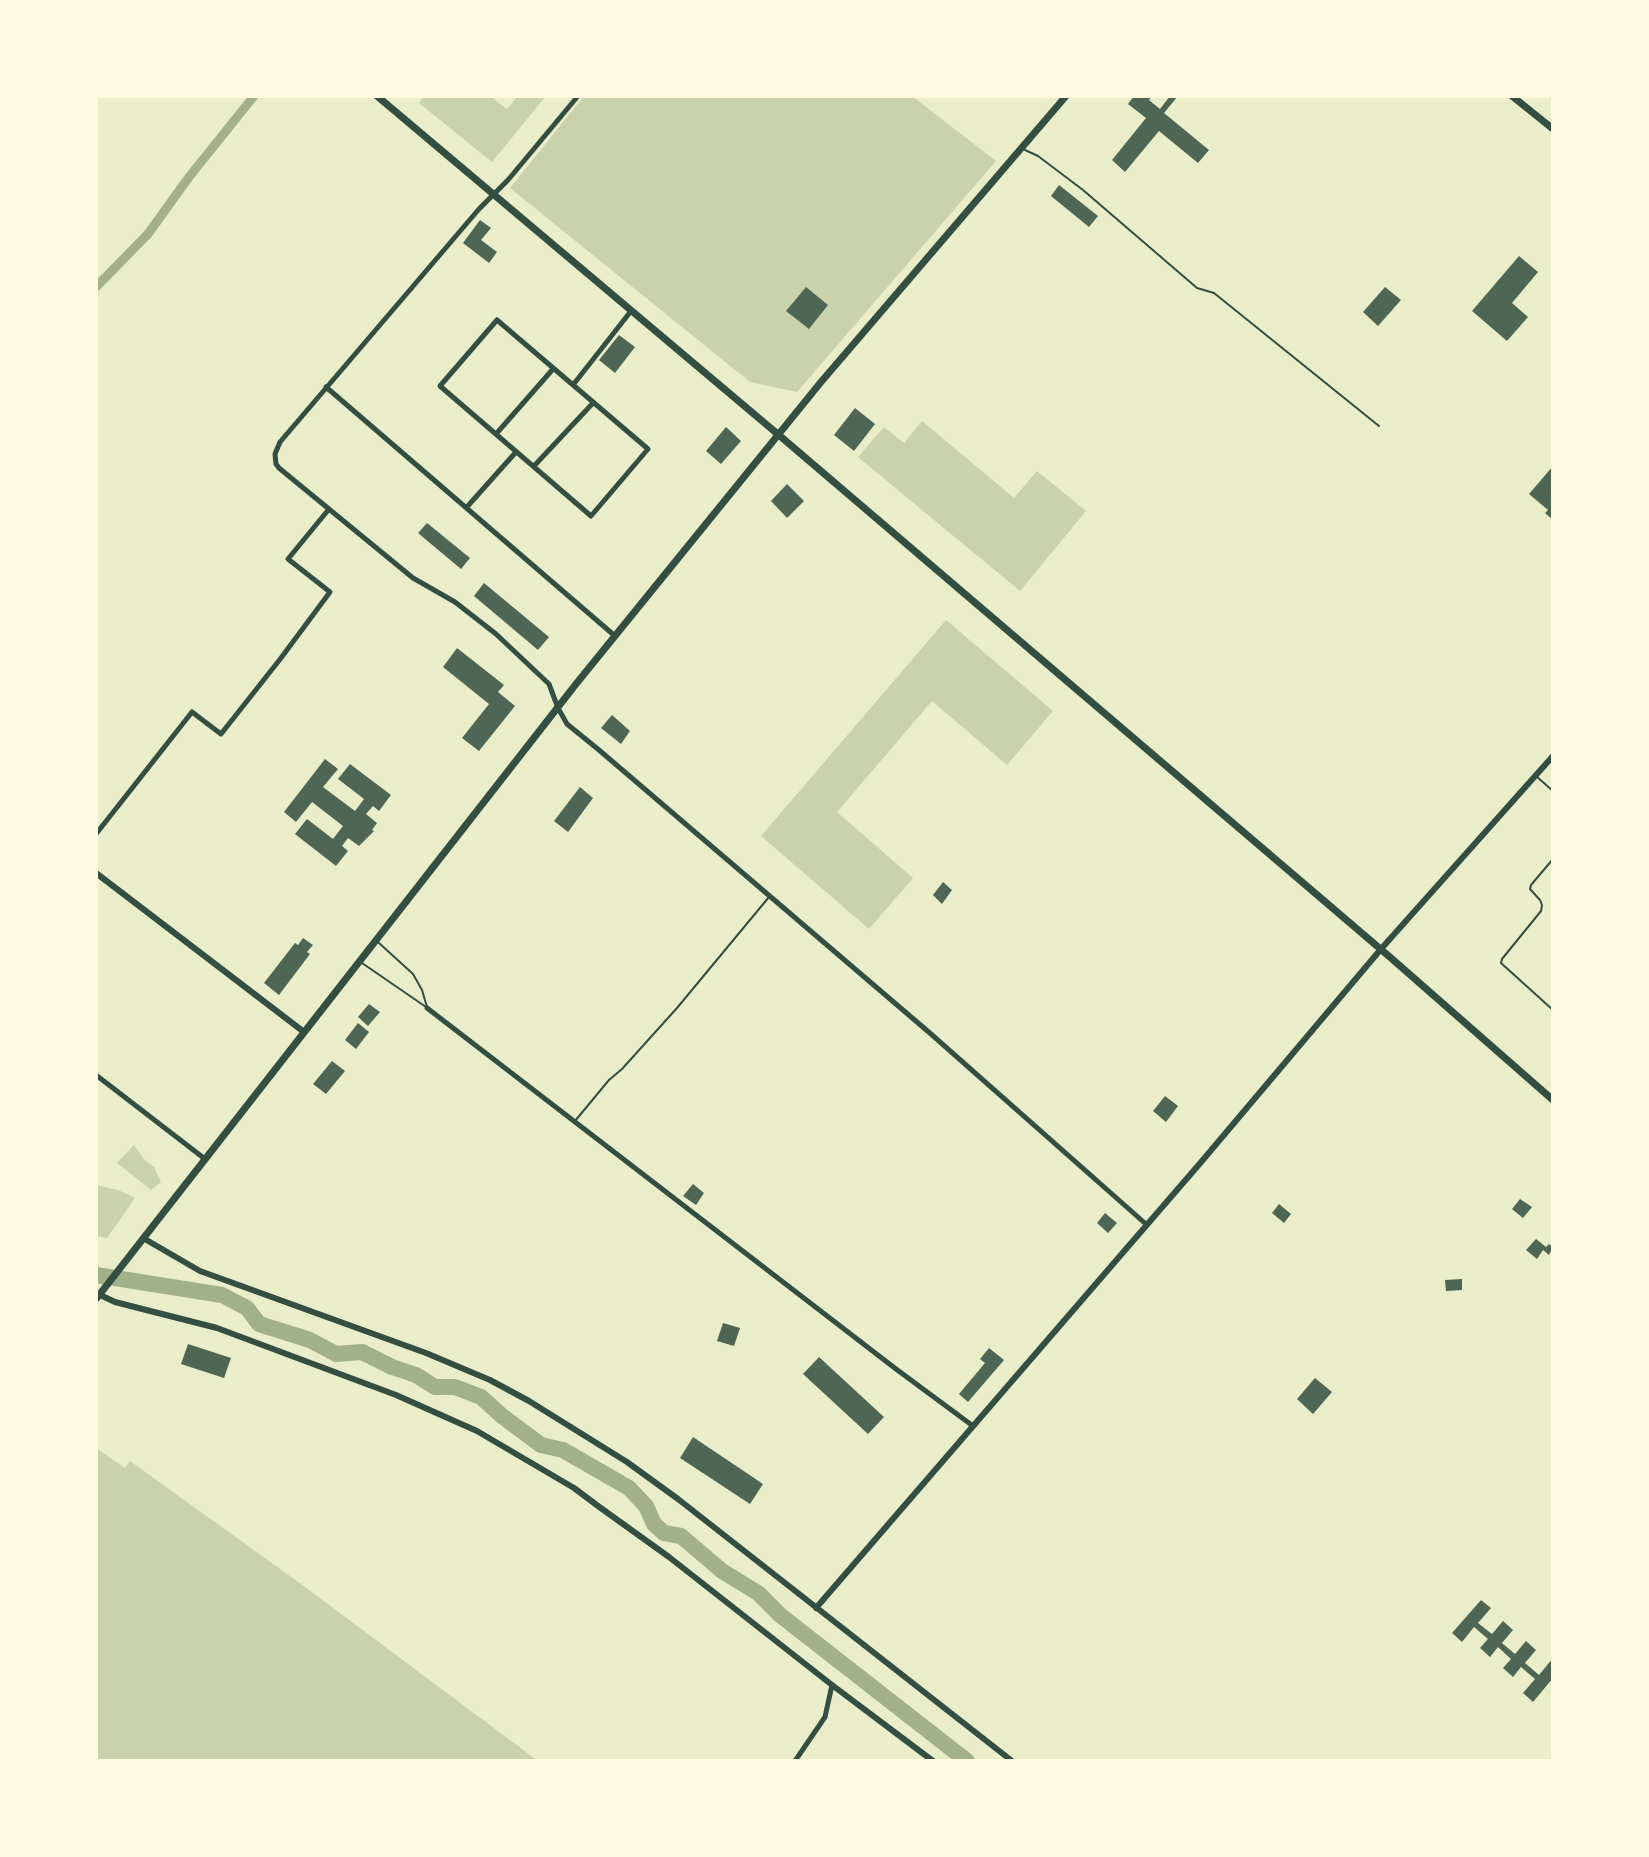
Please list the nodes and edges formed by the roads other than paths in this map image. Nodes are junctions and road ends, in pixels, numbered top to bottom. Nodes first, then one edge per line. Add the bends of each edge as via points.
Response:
1 (377, 96) edge
2 (578, 96) edge
3 (1066, 96) edge
4 (1512, 96) edge
5 (1553, 129) edge
6 (1021, 148) junction
7 (493, 195) junction
8 (631, 311) junction
9 (553, 368) junction
10 (573, 385) junction
11 (326, 387) junction
12 (593, 403) junction
13 (1379, 426) dead end
14 (496, 434) junction
15 (780, 436) junction
16 (516, 452) junction
17 (534, 467) junction
18 (466, 508) junction
19 (329, 509) junction
20 (615, 636) junction
21 (558, 708) junction
22 (1553, 756) edge
23 (1535, 776) junction
24 (1553, 791) edge
25 (96, 834) edge
26 (1553, 859) edge
27 (96, 873) edge
28 (769, 897) junction
29 (376, 940) junction
30 (1381, 949) junction
31 (359, 961) junction
32 (427, 1008) junction
33 (1553, 1010) edge
34 (304, 1032) junction
35 (96, 1075) edge
36 (1553, 1100) edge
37 (574, 1122) junction
38 (205, 1159) junction
39 (1147, 1225) junction
40 (143, 1238) junction
41 (97, 1296) edge
42 (973, 1426) junction
43 (816, 1608) junction
44 (832, 1685) junction
45 (795, 1761) edge
46 (933, 1761) edge
47 (1012, 1761) edge

1 - 7 main road
2 - 7 street
3 - 6 main road
4 - 5 main road
6 - 13 lane via 1083,190 1197,288 1214,293
6 - 15 main road
7 - 8 main road
7 - 11 street
8 - 10 street
8 - 15 main road
9 - 10 street
9 - 14 street
9 - 14 street via 497,320 440,386
10 - 12 street
11 - 18 street
11 - 19 street via 280,442 275,459
12 - 17 street
12 - 17 street via 648,449 591,516
14 - 16 street
15 - 20 main road
15 - 30 main road
16 - 17 street
16 - 18 street
18 - 20 street
19 - 21 street via 413,578 496,634 549,684
19 - 25 street via 288,559 330,592 221,734 192,712
20 - 21 main road
21 - 28 street via 567,724
21 - 29 main road
22 - 23 street
23 - 24 lane
23 - 30 street
26 - 33 lane via 1530,889 1540,900 1541,911 1501,963
27 - 34 street
28 - 37 lane
28 - 39 street
29 - 31 main road
29 - 32 lane via 413,974
30 - 36 main road
30 - 39 street
31 - 32 lane
31 - 34 main road
32 - 37 street
34 - 38 main road
35 - 38 street
37 - 42 street
38 - 40 main road
39 - 42 street
40 - 41 main road
40 - 43 street via 200,1271 426,1353 520,1396 627,1462
41 - 44 street via 217,1328 477,1431 574,1488
42 - 43 street
43 - 47 street
44 - 45 street via 825,1717
44 - 46 street

